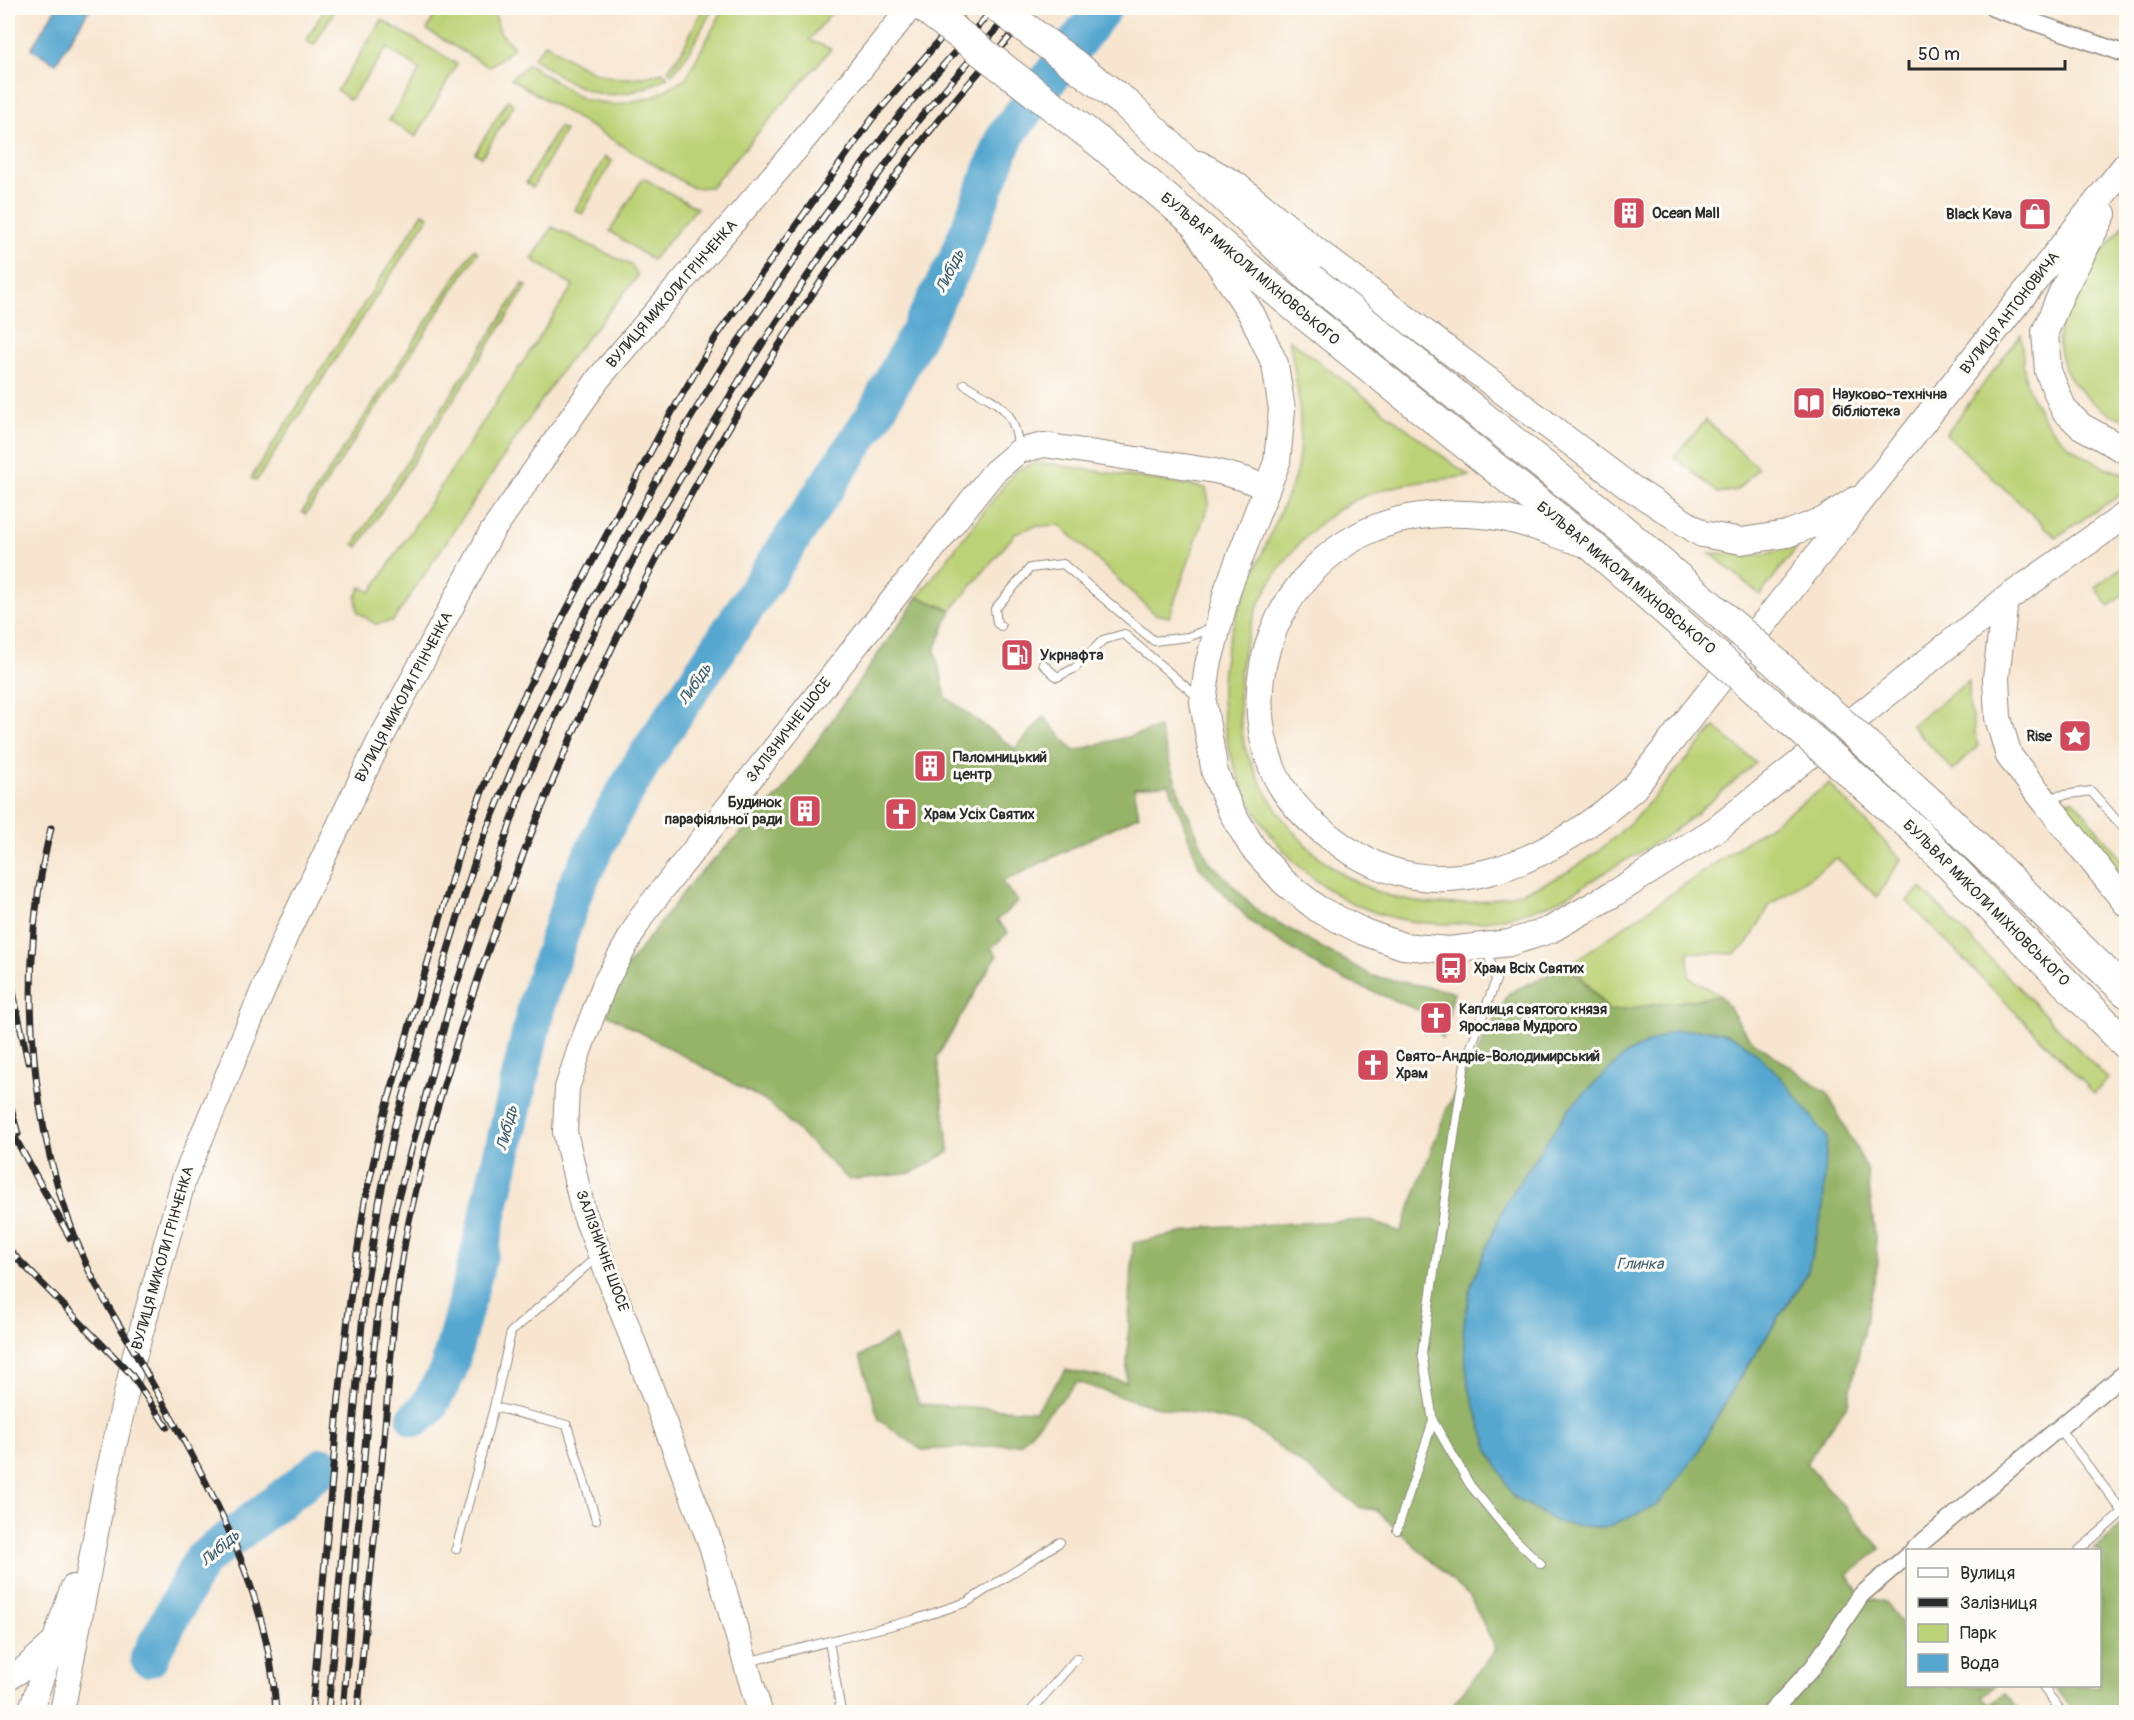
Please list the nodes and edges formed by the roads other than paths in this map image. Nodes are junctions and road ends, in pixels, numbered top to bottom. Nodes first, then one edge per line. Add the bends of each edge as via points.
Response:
1 (910, 8) edge
2 (925, 8) edge
3 (999, 8) edge
4 (1993, 8) edge
5 (2127, 54) edge
6 (1178, 152) junction
7 (2127, 167) edge
8 (1188, 217) junction
9 (964, 384) dead end
10 (1019, 451) junction
11 (2127, 451) edge
12 (1266, 488) junction
13 (1872, 489) junction
14 (2127, 515) edge
15 (1592, 546) junction
16 (2005, 600) junction
17 (1001, 626) dead end
18 (1217, 626) junction
19 (1043, 664) dead end
20 (1203, 702) junction
21 (2046, 805) junction
22 (2127, 831) edge
23 (2127, 903) edge
24 (1486, 947) junction
25 (2127, 992) edge
26 (2127, 1044) edge
27 (601, 1252) junction
28 (2127, 1372) edge
29 (494, 1407) junction
30 (1433, 1421) junction
31 (2059, 1428) junction
32 (103, 1496) junction
33 (596, 1520) dead end
34 (1397, 1530) dead end
35 (1059, 1542) dead end
36 (456, 1549) dead end
37 (1915, 1549) edge
38 (2081, 1549) edge
39 (1906, 1558) edge
40 (1541, 1564) dead end
41 (829, 1641) junction
42 (55, 1642) junction
43 (1077, 1658) dead end
44 (746, 1662) junction
45 (8, 1678) edge
46 (2043, 1687) edge
47 (30, 1713) edge
48 (62, 1713) edge
49 (760, 1713) edge
50 (841, 1713) edge
51 (1030, 1713) edge
52 (1771, 1713) edge
53 (2062, 1713) edge

1 - 32 main road, ВУЛИЦЯ МИКОЛИ ГРІНЧЕНКА via 797,148 599,378 486,543 378,744 287,933 184,1179 135,1354
2 - 8 highway, БУЛЬВАР МИКОЛИ МІХНОВСЬКОГО, bridge via 1098,141
3 - 6 highway, БУЛЬВАР МИКОЛИ МІХНОВСЬКОГО, bridge via 1124,102
4 - 5 street
6 - 13 main road via 1236,185 1319,253 1630,487 1701,534 1742,541 1787,534 1824,520
6 - 25 highway, БУЛЬВАР МИКОЛИ МІХНОВСЬКОГО, bridge via 1311,279 1609,518 1755,644 1934,805
7 - 11 main road via 2045,332 2048,371 2064,410 2081,426
7 - 13 main road, ВУЛИЦЯ АНТОНОВИЧА
8 - 12 main road via 1252,315 1275,364 1282,410 1277,462
8 - 15 highway, БУЛЬВАР МИКОЛИ МІХНОВСЬКОГО
9 - 10 lane via 1006,410 1017,428
10 - 12 main road via 1056,447 1215,471
10 - 27 main road, ЗАЛІЗНИЧНЕ ШОСЕ via 994,472 643,914 605,983 567,1088 565,1132 583,1210
12 - 18 main road
13 - 15 main road, ВУЛИЦЯ АНТОНОВИЧА via 1634,788 1567,839 1492,872 1452,879 1414,878 1347,850 1292,802 1274,771 1263,738 1259,705 1261,671 1282,608 1300,583 1329,555 1372,530 1399,520 1427,516 1484,515
14 - 16 main road
15 - 26 highway, БУЛЬВАР МИКОЛИ МІХНОВСЬКОГО, bridge via 1915,830
16 - 21 main road via 1996,678 1998,718 2009,756
16 - 24 main road via 1718,828 1550,930
17 - 18 lane via 995,609 1030,568 1063,564 1154,641 1188,637
18 - 20 main road
19 - 20 lane via 1057,677 1075,668 1103,640 1124,634
20 - 24 main road via 1215,773 1231,811 1253,848 1284,882 1318,909 1403,946 1449,950
21 - 22 lane via 2057,796 2091,791
21 - 23 main road
24 - 30 lane via 1496,980 1465,1063 1422,1353
27 - 29 lane via 511,1332
27 - 44 main road, ЗАЛІЗНИЧНЕ ШОСЕ via 711,1545
28 - 31 street
29 - 33 lane via 567,1425
29 - 36 lane
30 - 34 lane
30 - 40 lane via 1470,1485
31 - 37 street
31 - 38 lane via 2123,1512
32 - 42 main road, ВУЛИЦЯ МИКОЛИ ГРІНЧЕНКА
32 - 48 main road, ВУЛИЦЯ МИКОЛИ ГРІНЧЕНКА
35 - 41 lane via 967,1602
39 - 52 street via 1861,1595 1813,1666
41 - 44 lane
41 - 50 lane
42 - 45 main road
42 - 47 main road, ВУЛИЦЯ МИКОЛИ ГРІНЧЕНКА
43 - 51 lane
44 - 49 main road, ЗАЛІЗНИЧНЕ ШОСЕ
46 - 53 lane

